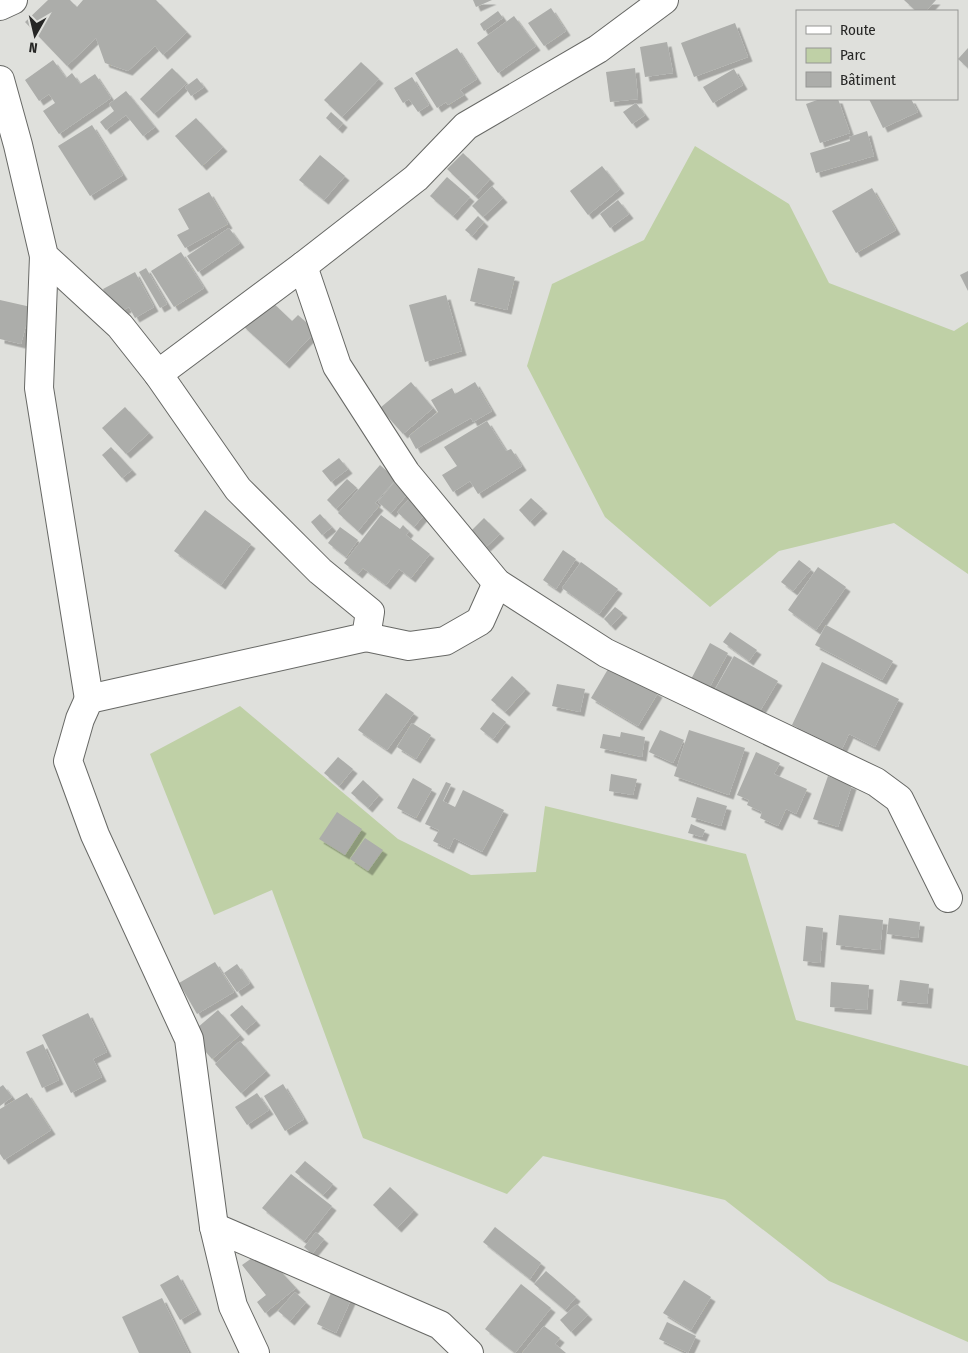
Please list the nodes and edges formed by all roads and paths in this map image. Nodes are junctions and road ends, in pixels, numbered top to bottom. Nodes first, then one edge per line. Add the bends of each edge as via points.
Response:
1 (13, 0) edge
2 (664, 0) edge
3 (0, 6) edge
4 (0, 80) edge
5 (44, 256) junction
6 (303, 266) junction
7 (158, 374) junction
8 (497, 583) junction
9 (366, 637) junction
10 (89, 699) junction
11 (948, 898) dead end
12 (214, 1227) junction
13 (255, 1353) edge
14 (469, 1353) edge

1 - 3 street
2 - 6 street via 598,49 466,126 416,178
4 - 5 street
5 - 7 street via 120,326
5 - 10 street via 40,388
6 - 7 street
6 - 8 street via 337,366 406,473
7 - 9 street via 238,489 320,572 370,612
8 - 9 street via 480,621 445,641 409,646
8 - 11 street via 606,653 876,782 898,799
9 - 10 street
10 - 12 street via 68,761 95,835 189,1040
12 - 13 street via 233,1306
12 - 14 street via 440,1325

